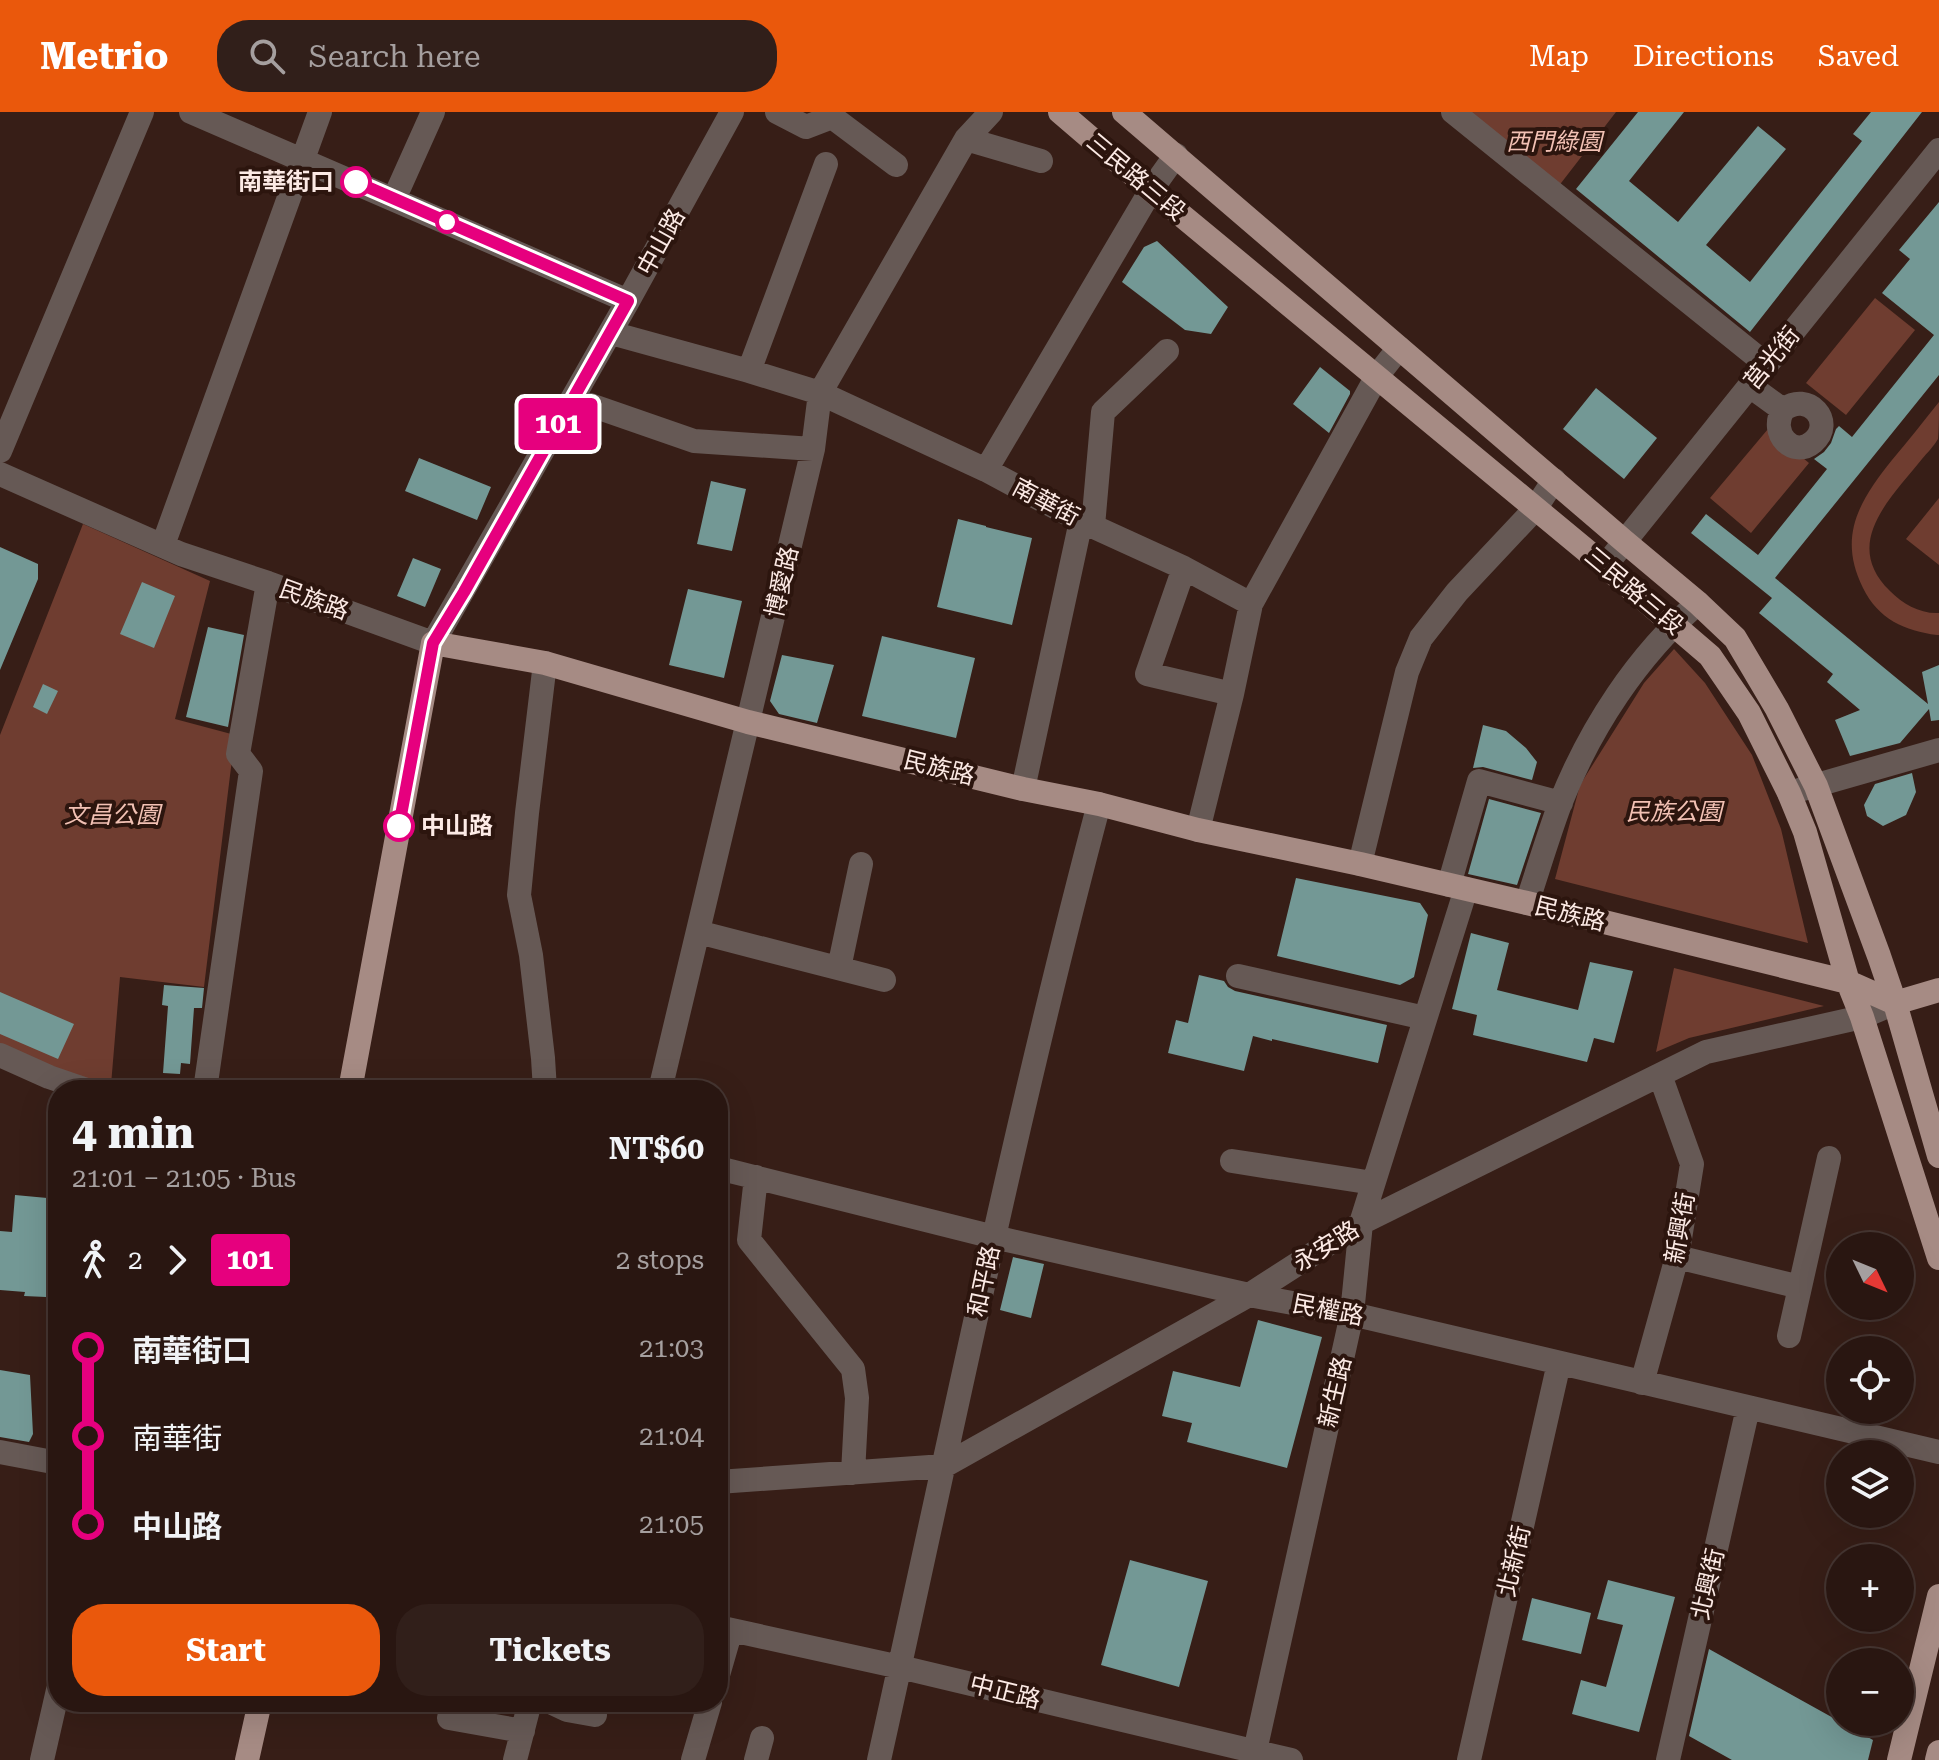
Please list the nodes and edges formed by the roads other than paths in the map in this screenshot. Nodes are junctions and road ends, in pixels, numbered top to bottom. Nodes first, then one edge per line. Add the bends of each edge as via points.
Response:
1 (142, 112) edge
2 (191, 112) edge
3 (320, 112) edge
4 (433, 112) edge
5 (732, 112) edge
6 (777, 112) edge
7 (991, 112) edge
8 (1060, 112) edge
9 (1124, 112) edge
10 (1453, 112) edge
11 (966, 139) junction
12 (1939, 150) edge
13 (1176, 155) junction
14 (302, 159) junction
15 (1041, 161) dead end
16 (826, 164) dead end
17 (896, 165) dead end
18 (1151, 190) junction
19 (394, 199) junction
20 (628, 301) junction
21 (611, 333) junction
22 (1399, 348) junction
23 (1167, 351) dead end
24 (1767, 365) junction
25 (749, 371) junction
26 (1377, 376) junction
27 (1750, 386) junction
28 (820, 393) junction
29 (573, 399) junction
30 (0, 403) edge
31 (1783, 410) dead end
32 (11, 425) junction
33 (813, 449) junction
34 (0, 451) edge
35 (986, 470) junction
36 (0, 474) edge
37 (1554, 480) junction
38 (1535, 509) junction
39 (1087, 524) junction
40 (1624, 541) junction
41 (163, 545) junction
42 (1605, 566) junction
43 (1184, 568) junction
44 (268, 583) junction
45 (1698, 603) junction
46 (1251, 604) junction
47 (1674, 624) junction
48 (433, 643) junction
49 (545, 663) junction
50 (1232, 694) junction
51 (748, 722) junction
52 (1939, 750) edge
53 (1816, 786) junction
54 (1023, 789) junction
55 (1789, 793) junction
56 (1561, 803) junction
57 (1099, 804) junction
58 (1198, 830) junction
59 (861, 864) dead end
60 (1360, 864) junction
61 (1458, 887) junction
62 (1527, 903) junction
63 (698, 932) junction
64 (839, 968) junction
65 (1238, 976) dead end
66 (884, 980) dead end
67 (1848, 982) junction
68 (1939, 990) edge
69 (1895, 1003) junction
70 (1862, 1017) junction
71 (1425, 1018) junction
72 (0, 1055) edge
73 (1660, 1075) junction
74 (58, 1080) edge
75 (206, 1080) edge
76 (352, 1080) edge
77 (544, 1080) edge
78 (662, 1080) edge
79 (1939, 1156) edge
80 (1829, 1158) dead end
81 (1232, 1161) dead end
82 (728, 1170) edge
83 (756, 1177) junction
84 (1373, 1183) junction
85 (1361, 1223) junction
86 (994, 1237) junction
87 (1677, 1257) junction
88 (1939, 1258) edge
89 (1800, 1287) junction
90 (1249, 1295) junction
91 (1352, 1314) junction
92 (1789, 1336) dead end
93 (1559, 1363) junction
94 (1642, 1383) junction
95 (1748, 1408) junction
96 (0, 1452) edge
97 (1939, 1452) edge
98 (48, 1461) edge
99 (944, 1466) junction
100 (853, 1473) junction
101 (728, 1481) edge
102 (1939, 1596) edge
103 (728, 1630) edge
104 (900, 1667) junction
105 (53, 1712) edge
106 (258, 1712) edge
107 (528, 1712) edge
108 (578, 1712) edge
109 (707, 1712) edge
110 (595, 1715) dead end
111 (449, 1718) dead end
112 (523, 1731) junction
113 (1939, 1752) edge
114 (1254, 1756) edge
115 (42, 1760) edge
116 (247, 1760) edge
117 (515, 1760) edge
118 (693, 1760) edge
119 (879, 1760) edge
120 (1291, 1760) edge
121 (1469, 1760) edge
122 (1668, 1760) edge
123 (1899, 1760) edge
124 (1937, 1760) edge

1 - 32 street
2 - 14 street
3 - 14 street
4 - 19 street
5 - 20 street, 中山路
6 - 17 street via 806,127 832,117
7 - 11 street, 博愛路
8 - 18 main road, 三民路三段
9 - 13 main road, 三民路三段
10 - 24 street
11 - 15 street
11 - 28 street, 博愛路
12 - 24 street, 莒光街
13 - 18 street
13 - 22 main road, 三民路三段
14 - 19 street
14 - 41 street
16 - 25 street
18 - 26 main road, 三民路三段
18 - 35 street
19 - 20 street
20 - 21 street, 中山路
21 - 25 street, 南華街
21 - 29 street, 中山路
22 - 26 street
22 - 37 main road, 三民路三段
23 - 39 street via 1103,412
24 - 27 street, 莒光街
25 - 28 street, 南華街
26 - 38 main road, 三民路三段
26 - 46 street
27 - 31 street
27 - 40 street, 莒光街
28 - 33 street, 博愛路
28 - 35 street, 南華街
29 - 33 street via 694,441
29 - 48 street, 中山路
30 - 32 street
32 - 34 street
33 - 51 street, 博愛路
35 - 39 street, 南華街
36 - 41 street, 民族路
37 - 38 street
37 - 40 main road, 三民路三段
38 - 42 main road, 三民路三段
38 - 60 street via 1421,638 1407,672
39 - 43 street, 南華街
39 - 54 street
40 - 42 street, 莒光街
40 - 45 main road, 三民路三段
41 - 44 street, 民族路
42 - 47 main road, 三民路三段
43 - 46 street, 南華街
43 - 50 street via 1147,674
44 - 48 street, 民族路
44 - 75 street via 238,754 251,771
45 - 47 street
45 - 53 main road, 三民路三段 via 1735,638
46 - 50 street
47 - 55 main road, 三民路三段 via 1710,656 1749,713
47 - 56 street via 1616,698
48 - 49 main road, 民族路
48 - 76 main road, 中山路
49 - 51 main road, 民族路
49 - 77 street via 519,895
50 - 58 street
51 - 54 main road, 民族路
51 - 63 street, 博愛路
52 - 53 street
53 - 55 street
53 - 69 main road, 三民路三段
54 - 57 main road, 民族路
55 - 67 main road, 三民路三段
56 - 61 street, 新生路 via 1479,781
56 - 62 street
57 - 58 main road, 民族路
57 - 86 street, 和平路
58 - 60 main road, 民族路
59 - 64 street
60 - 61 main road, 民族路
61 - 62 main road, 民族路
61 - 71 street, 新生路
62 - 67 main road, 民族路
63 - 64 street
63 - 78 street, 博愛路
64 - 66 street
65 - 71 street
67 - 69 main road, 民族路
67 - 70 main road, 三民路三段
68 - 69 main road, 永安路
69 - 70 street, 永安路
69 - 79 main road, 三民路三段
70 - 73 street, 永安路 via 1706,1052
70 - 88 main road, 三民路三段
71 - 84 street, 新生路
72 - 74 street
73 - 85 street, 永安路
73 - 87 street, 新興街 via 1692,1164
80 - 89 street
81 - 84 street
82 - 83 street, 民權路
83 - 86 street, 民權路
83 - 100 street via 749,1240 853,1369
84 - 85 street, 新生路
85 - 90 street, 永安路
85 - 91 street, 新生路
86 - 90 street, 民權路
86 - 99 street, 和平路
87 - 89 street
87 - 94 street, 新興街
89 - 92 street
90 - 91 street, 民權路
90 - 99 street, 永安路
91 - 93 street, 民權路
91 - 114 street, 新生路
93 - 94 street, 民權路
93 - 121 street, 北新街
94 - 95 street, 民權路
95 - 97 street, 民權路
95 - 122 street, 北興街
96 - 98 street
99 - 100 street, 永安路
99 - 104 street, 和平路
100 - 101 street, 永安路
102 - 123 main road
103 - 104 street, 中正路
104 - 114 street, 中正路
104 - 119 street, 和平路
105 - 115 street
106 - 116 main road
107 - 112 street
108 - 110 street
109 - 118 street
111 - 112 street
112 - 117 street
113 - 124 main road
114 - 120 street, 中正路

